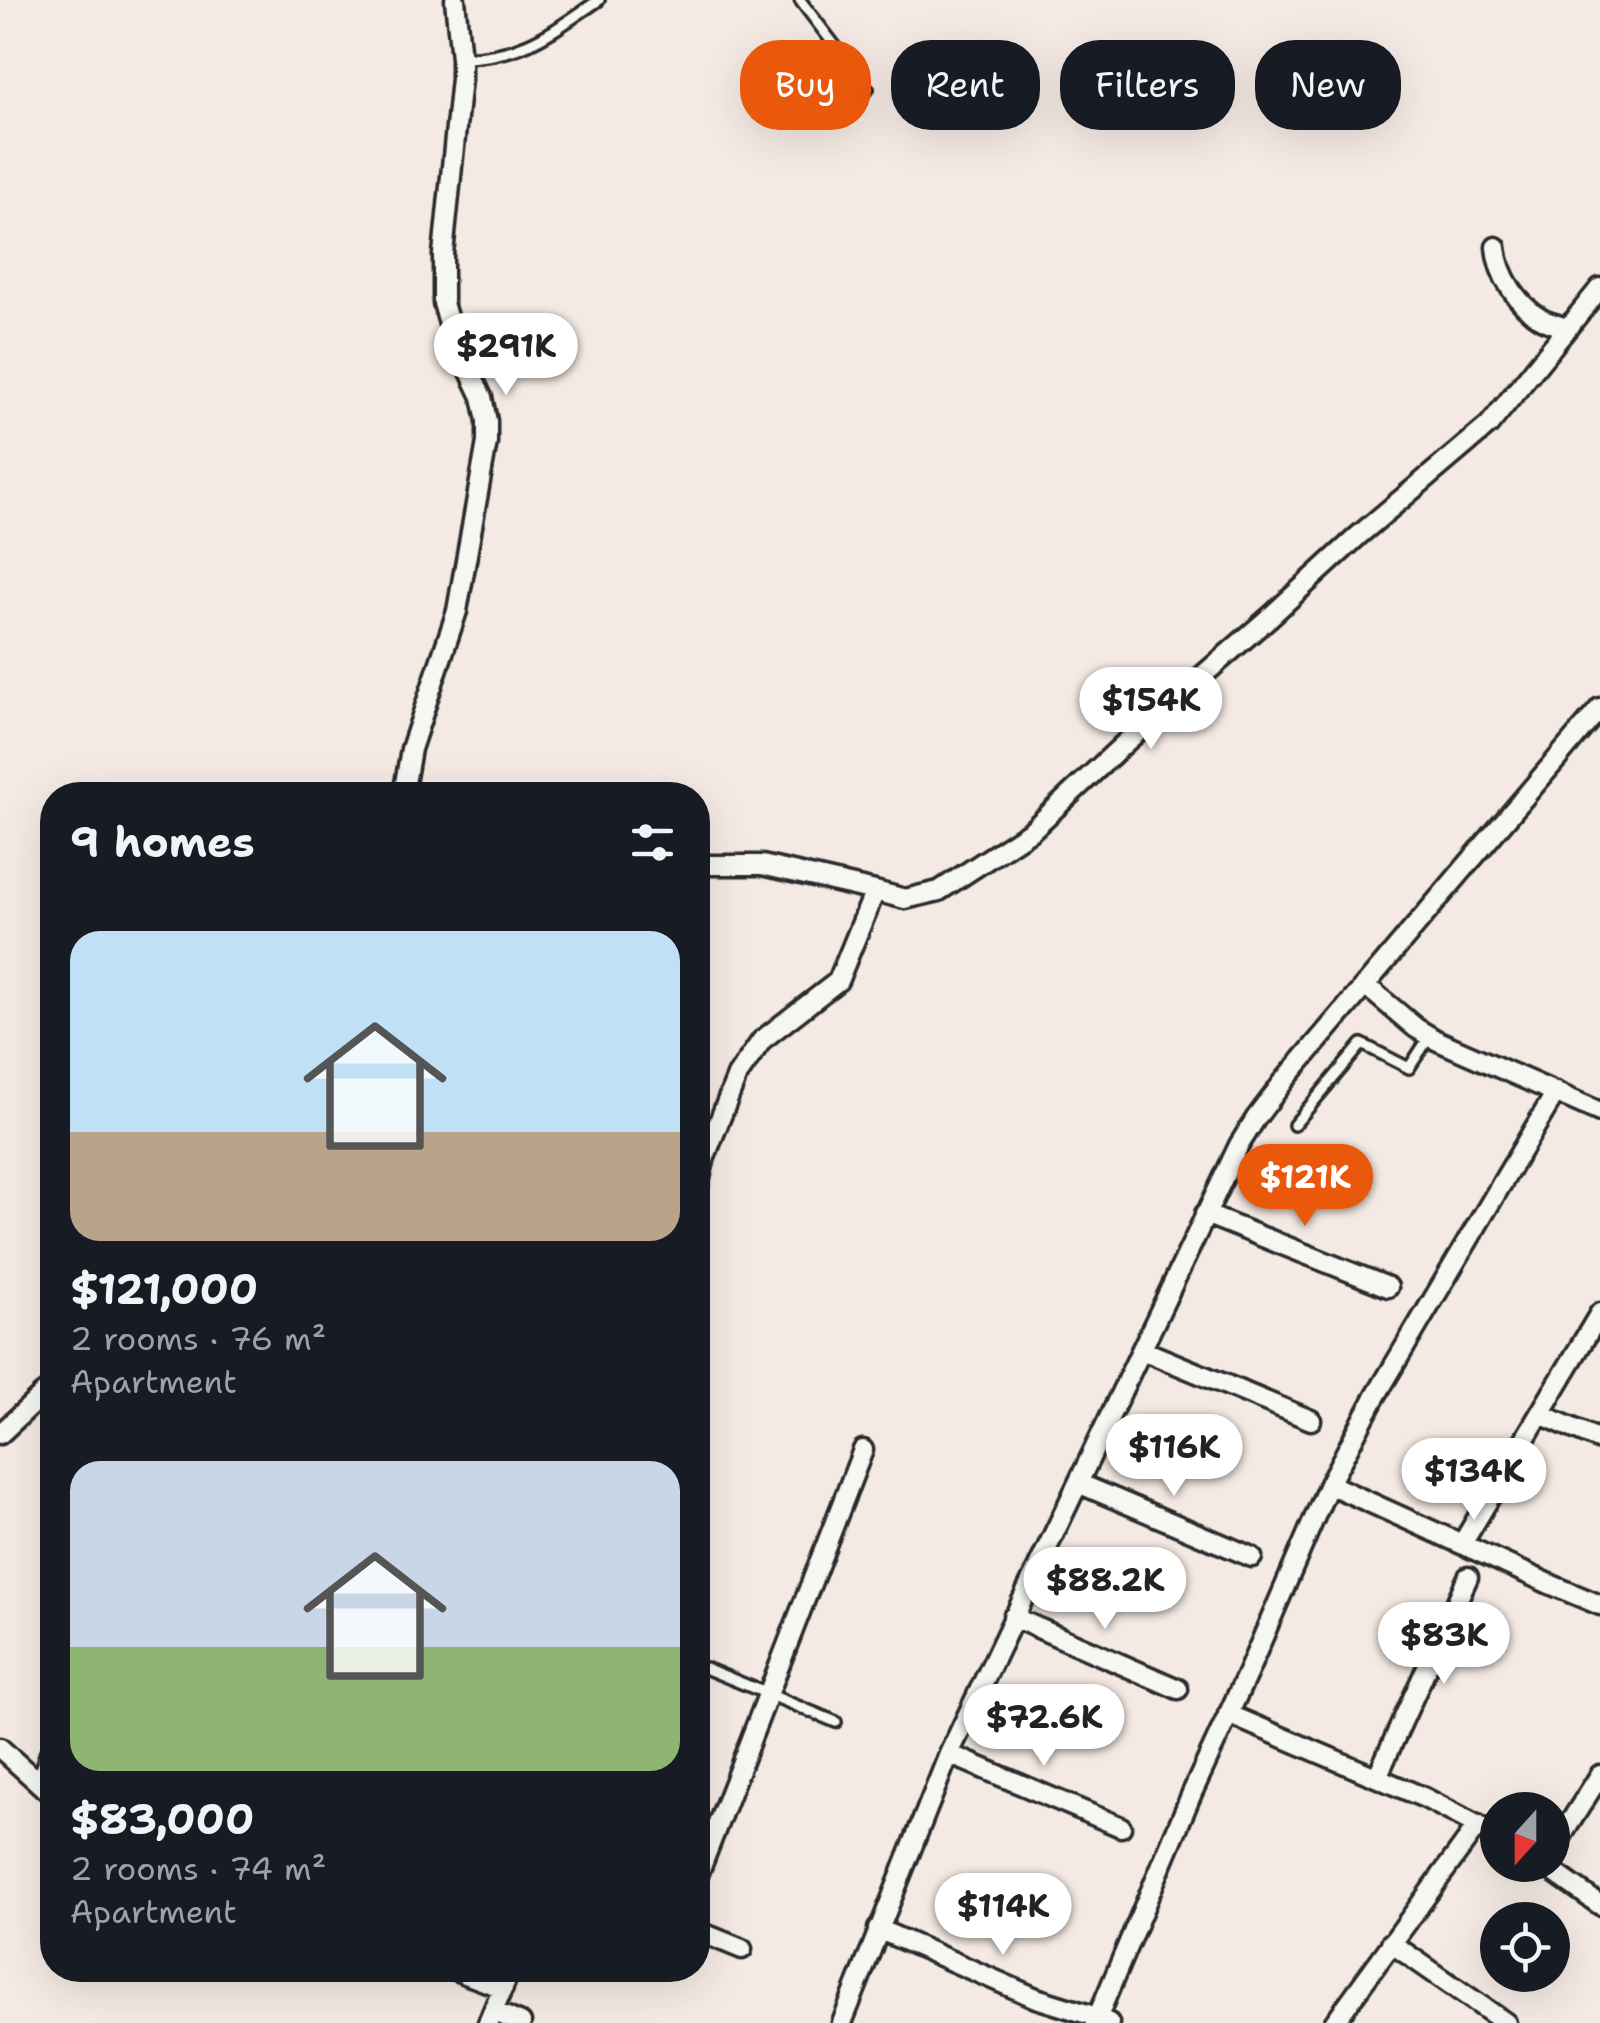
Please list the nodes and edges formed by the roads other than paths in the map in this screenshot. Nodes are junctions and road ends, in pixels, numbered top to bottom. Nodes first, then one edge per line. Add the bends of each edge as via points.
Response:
1 (455, 0) edge
2 (599, 0) edge
3 (800, 0) edge
4 (831, 40) edge
5 (461, 58) junction
6 (1496, 247) dead end
7 (1600, 288) edge
8 (1566, 328) junction
9 (1600, 708) edge
10 (406, 782) edge
11 (710, 865) edge
12 (875, 891) junction
13 (1365, 985) junction
14 (1430, 1036) junction
15 (1556, 1092) junction
16 (1600, 1112) edge
17 (1294, 1125) dead end
18 (710, 1144) edge
19 (1204, 1214) junction
20 (1388, 1287) dead end
21 (1600, 1313) edge
22 (1142, 1350) junction
23 (40, 1397) edge
24 (1540, 1414) junction
25 (1311, 1420) dead end
26 (0, 1434) edge
27 (1600, 1440) edge
28 (863, 1450) dead end
29 (1078, 1483) junction
30 (1330, 1484) junction
31 (1462, 1544) junction
32 (1252, 1557) dead end
33 (1468, 1577) dead end
34 (1600, 1605) edge
35 (1013, 1617) junction
36 (710, 1670) edge
37 (1178, 1689) dead end
38 (768, 1694) junction
39 (1228, 1714) junction
40 (836, 1722) dead end
41 (0, 1748) edge
42 (949, 1754) junction
43 (1600, 1775) edge
44 (1377, 1778) junction
45 (40, 1784) edge
46 (1570, 1822) edge
47 (1478, 1826) joint
48 (1120, 1827) dead end
49 (710, 1844) edge
50 (1568, 1882) edge
51 (1600, 1905) edge
52 (878, 1929) junction
53 (710, 1936) edge
54 (1391, 1942) junction
55 (742, 1949) dead end
56 (505, 1982) edge
57 (490, 2017) edge
58 (1100, 2021) edge
59 (520, 2023) edge
60 (842, 2023) edge
61 (1334, 2023) edge
62 (1506, 2023) edge

1 - 5 street
2 - 5 lane via 535,42 488,58
3 - 4 lane
5 - 10 street via 443,303 482,397 487,442 457,611
6 - 8 street via 1524,304
7 - 8 street
8 - 12 street via 1489,425 1032,830 938,890 905,899
9 - 13 street
11 - 12 street via 762,865
12 - 18 street via 838,981 762,1040 737,1076
13 - 14 street
13 - 19 street via 1256,1118
14 - 15 street
14 - 17 lane via 1409,1068 1362,1044
15 - 16 street
15 - 30 street
19 - 20 street
19 - 22 street
21 - 24 street
22 - 25 street
22 - 29 street
23 - 26 street
24 - 27 street
24 - 31 street
28 - 38 street
29 - 32 street
29 - 35 street
30 - 31 street
30 - 39 street
31 - 34 street
33 - 44 street
35 - 37 street
35 - 42 street
36 - 38 lane
38 - 40 lane
38 - 49 street
39 - 44 street
39 - 58 street
41 - 45 street
42 - 48 street
42 - 52 street
43 - 46 street
44 - 47 street
47 - 54 street
50 - 51 street
52 - 58 street
52 - 60 street
53 - 55 street
54 - 61 street
54 - 62 street
56 - 57 street
57 - 59 street

